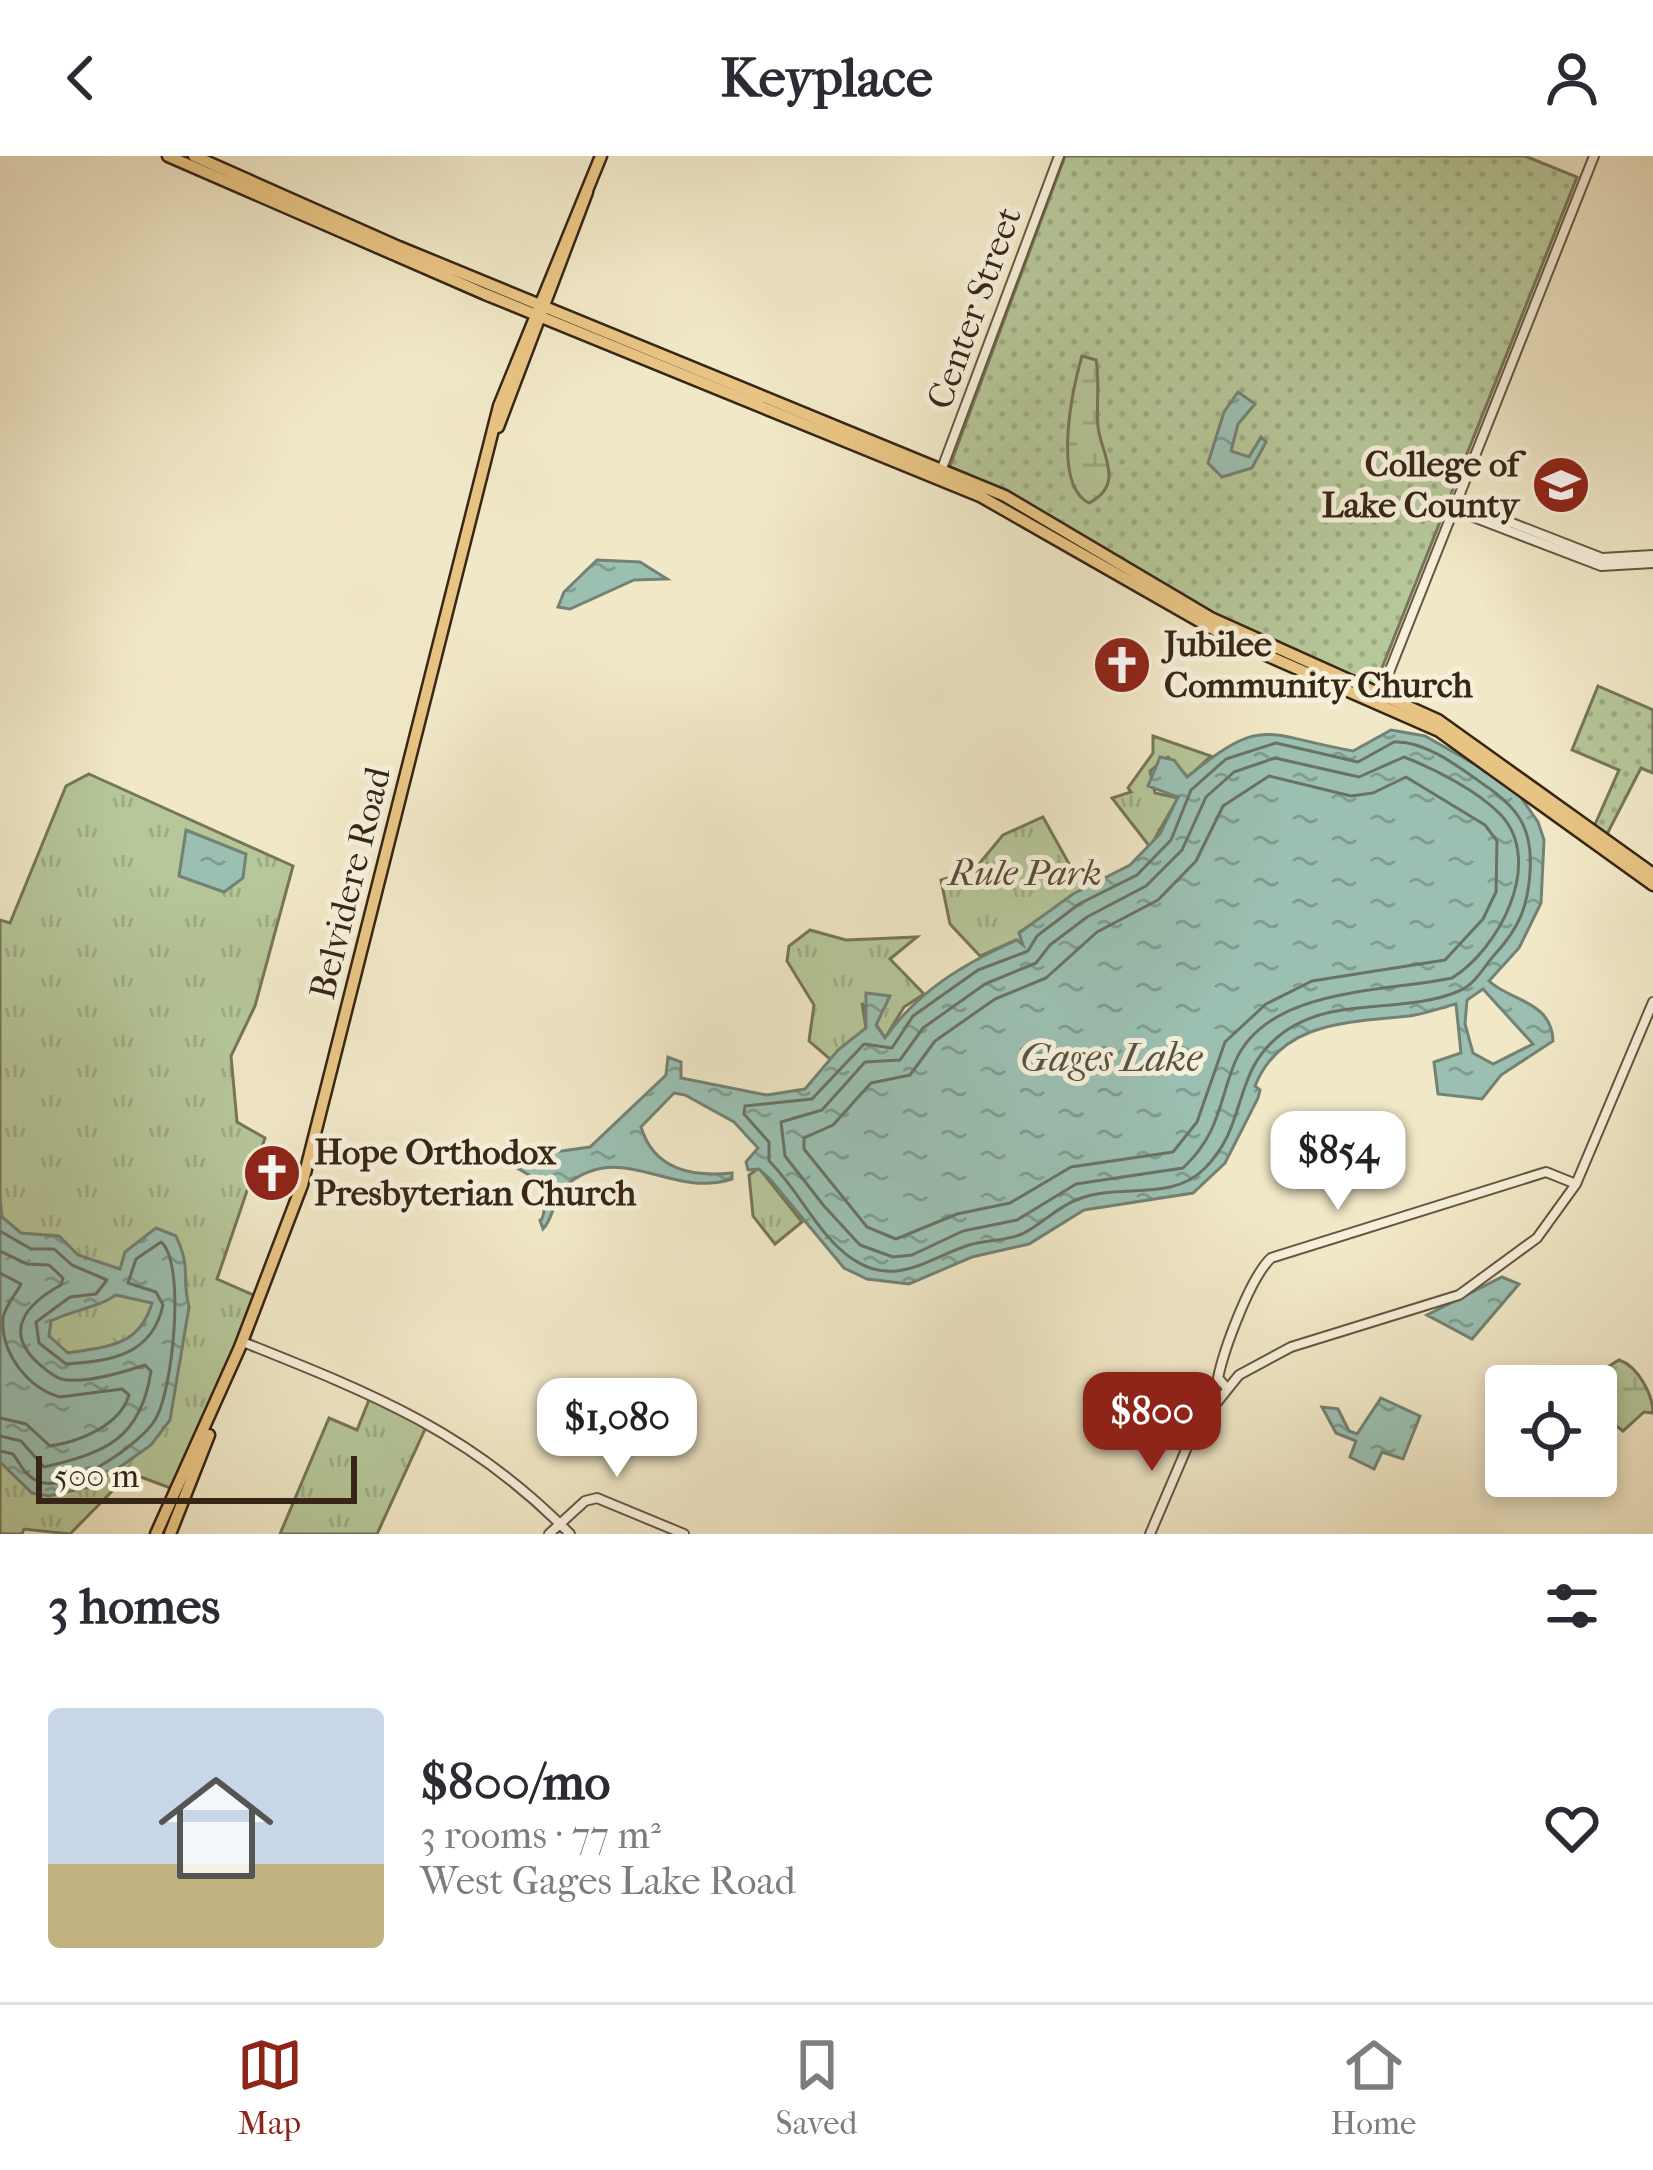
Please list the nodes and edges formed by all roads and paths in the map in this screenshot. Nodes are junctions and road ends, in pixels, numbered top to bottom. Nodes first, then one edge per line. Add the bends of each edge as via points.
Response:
1 (168, 156) edge
2 (194, 156) edge
3 (601, 156) edge
4 (1059, 156) edge
5 (1594, 156) edge
6 (539, 309) junction
7 (871, 445) junction
8 (940, 474) junction
9 (1456, 506) junction
10 (1653, 559) edge
11 (1379, 699) junction
12 (1653, 874) edge
13 (1653, 885) edge
14 (1653, 1001) edge
15 (1576, 1184) junction
16 (242, 1345) junction
17 (1226, 1387) junction
18 (560, 1525) junction
19 (156, 1534) edge
20 (170, 1534) edge
21 (549, 1534) edge
22 (570, 1534) edge
23 (684, 1534) edge
24 (1150, 1534) edge

1 - 6 main road
2 - 6 main road
3 - 6 main road, Belvidere Road
4 - 8 street, Center Street
5 - 9 street
6 - 7 main road
6 - 16 main road, Belvidere Road via 508,379 308,1166
7 - 8 main road
7 - 8 main road
8 - 11 main road via 1005,496 1240,633
9 - 10 street via 1602,558
9 - 11 street
11 - 12 main road via 1465,736
11 - 13 main road via 1466,747
14 - 15 street
15 - 17 street via 1537,1238 1477,1285 1274,1353
15 - 17 street via 1546,1172 1271,1258 1222,1360 1218,1378
16 - 18 street via 442,1429
16 - 19 main road, Belvidere Road
16 - 20 main road, Belvidere Road
17 - 24 street via 1194,1431
18 - 21 street
18 - 22 street
18 - 23 street via 597,1498

